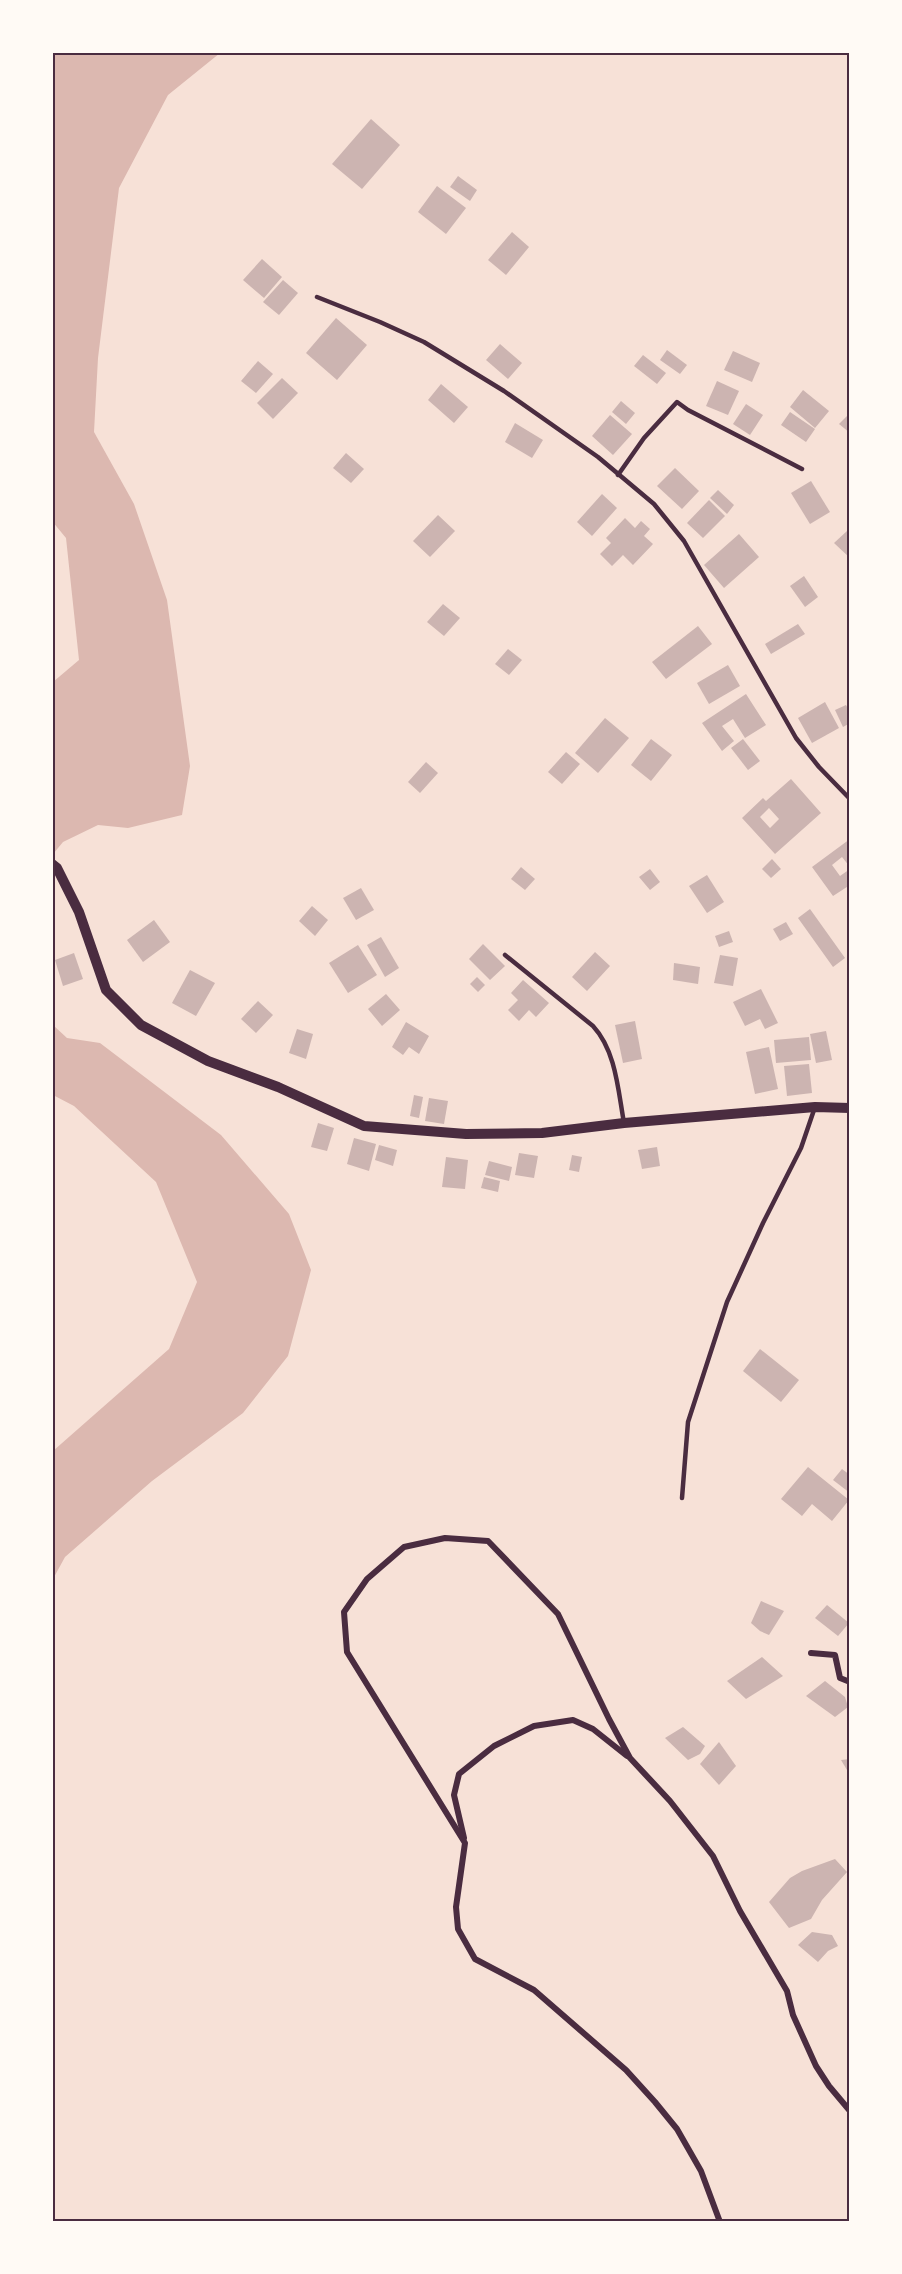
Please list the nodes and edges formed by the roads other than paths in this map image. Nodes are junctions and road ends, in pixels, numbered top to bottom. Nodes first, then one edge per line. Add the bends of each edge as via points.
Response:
1 (317, 297) dead end
2 (801, 469) dead end
3 (618, 475) junction
4 (849, 799) edge
5 (55, 866) edge
6 (505, 955) dead end
7 (814, 1107) junction
8 (849, 1108) edge
9 (624, 1123) junction
10 (682, 1498) dead end
11 (811, 1653) dead end
12 (849, 1682) edge
13 (630, 1758) junction
14 (465, 1843) junction
15 (849, 2111) edge
16 (720, 2222) edge

1 - 3 lane via 424,342 504,391
2 - 3 lane via 677,402 644,438
3 - 4 lane via 654,504 684,541 796,738
5 - 9 street via 79,912 106,990 141,1025 208,1061 364,1126 466,1134 543,1133
6 - 9 lane via 604,1038
7 - 8 street
7 - 9 street
7 - 10 lane via 796,1159 728,1302 688,1422
11 - 12 street via 835,1655 840,1678
13 - 14 street via 593,1729 573,1720 534,1726 494,1746 459,1774 454,1795
13 - 14 street via 558,1614 488,1541 445,1538 404,1547 367,1579 344,1612 347,1652
13 - 15 street via 713,1856 787,1991 793,2015 816,2066
14 - 16 street via 456,1907 458,1929 475,1959 534,1990 626,2070 656,2102 677,2129 701,2172

